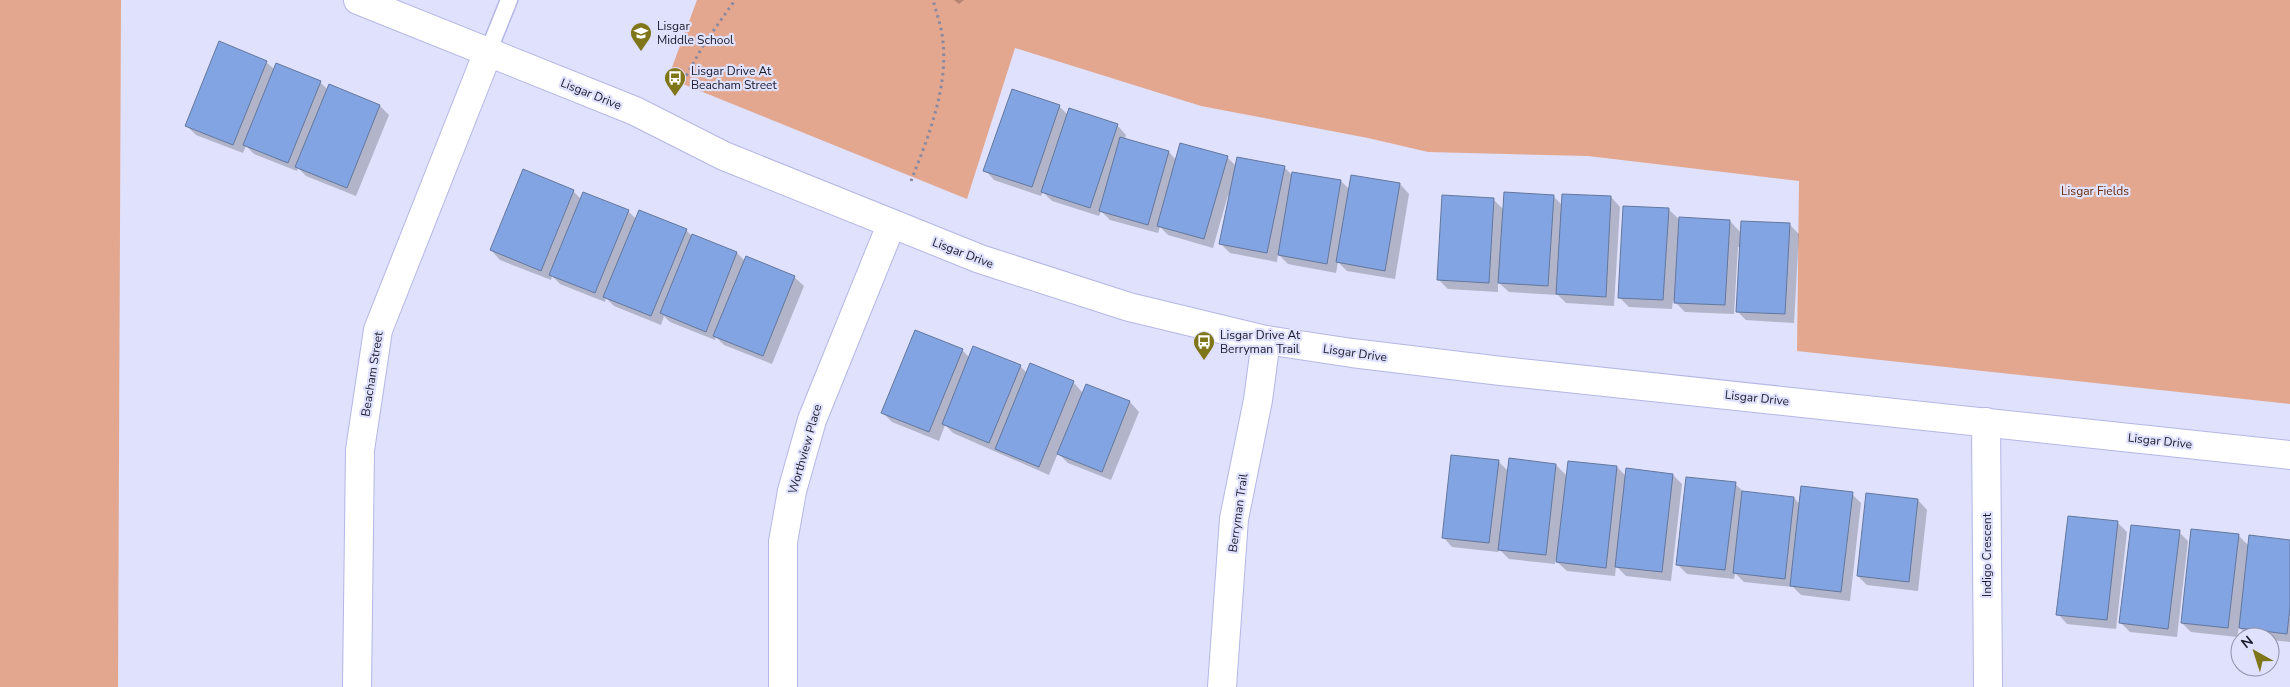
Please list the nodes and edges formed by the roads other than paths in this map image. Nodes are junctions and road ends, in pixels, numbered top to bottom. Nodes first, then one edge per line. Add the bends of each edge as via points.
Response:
1 (358, 0) edge
2 (509, 0) edge
3 (488, 52) junction
4 (891, 225) junction
5 (1266, 340) junction
6 (1986, 422) junction
7 (2290, 455) edge
8 (357, 687) edge
9 (783, 687) edge
10 (1222, 687) edge
11 (1988, 687) edge

1 - 3 street, Lisgar Drive
2 - 3 lane
3 - 4 street, Lisgar Drive via 635,111 724,156
3 - 8 street, Beacham Street via 378,330 360,450
4 - 5 street, Lisgar Drive via 980,260 1082,294
4 - 9 street, Worthview Place via 812,420 792,491 784,542
5 - 6 street, Lisgar Drive via 1352,354
5 - 10 street, Berryman Trail via 1258,400 1234,519
6 - 7 street, Lisgar Drive
6 - 11 street, Indigo Crescent

